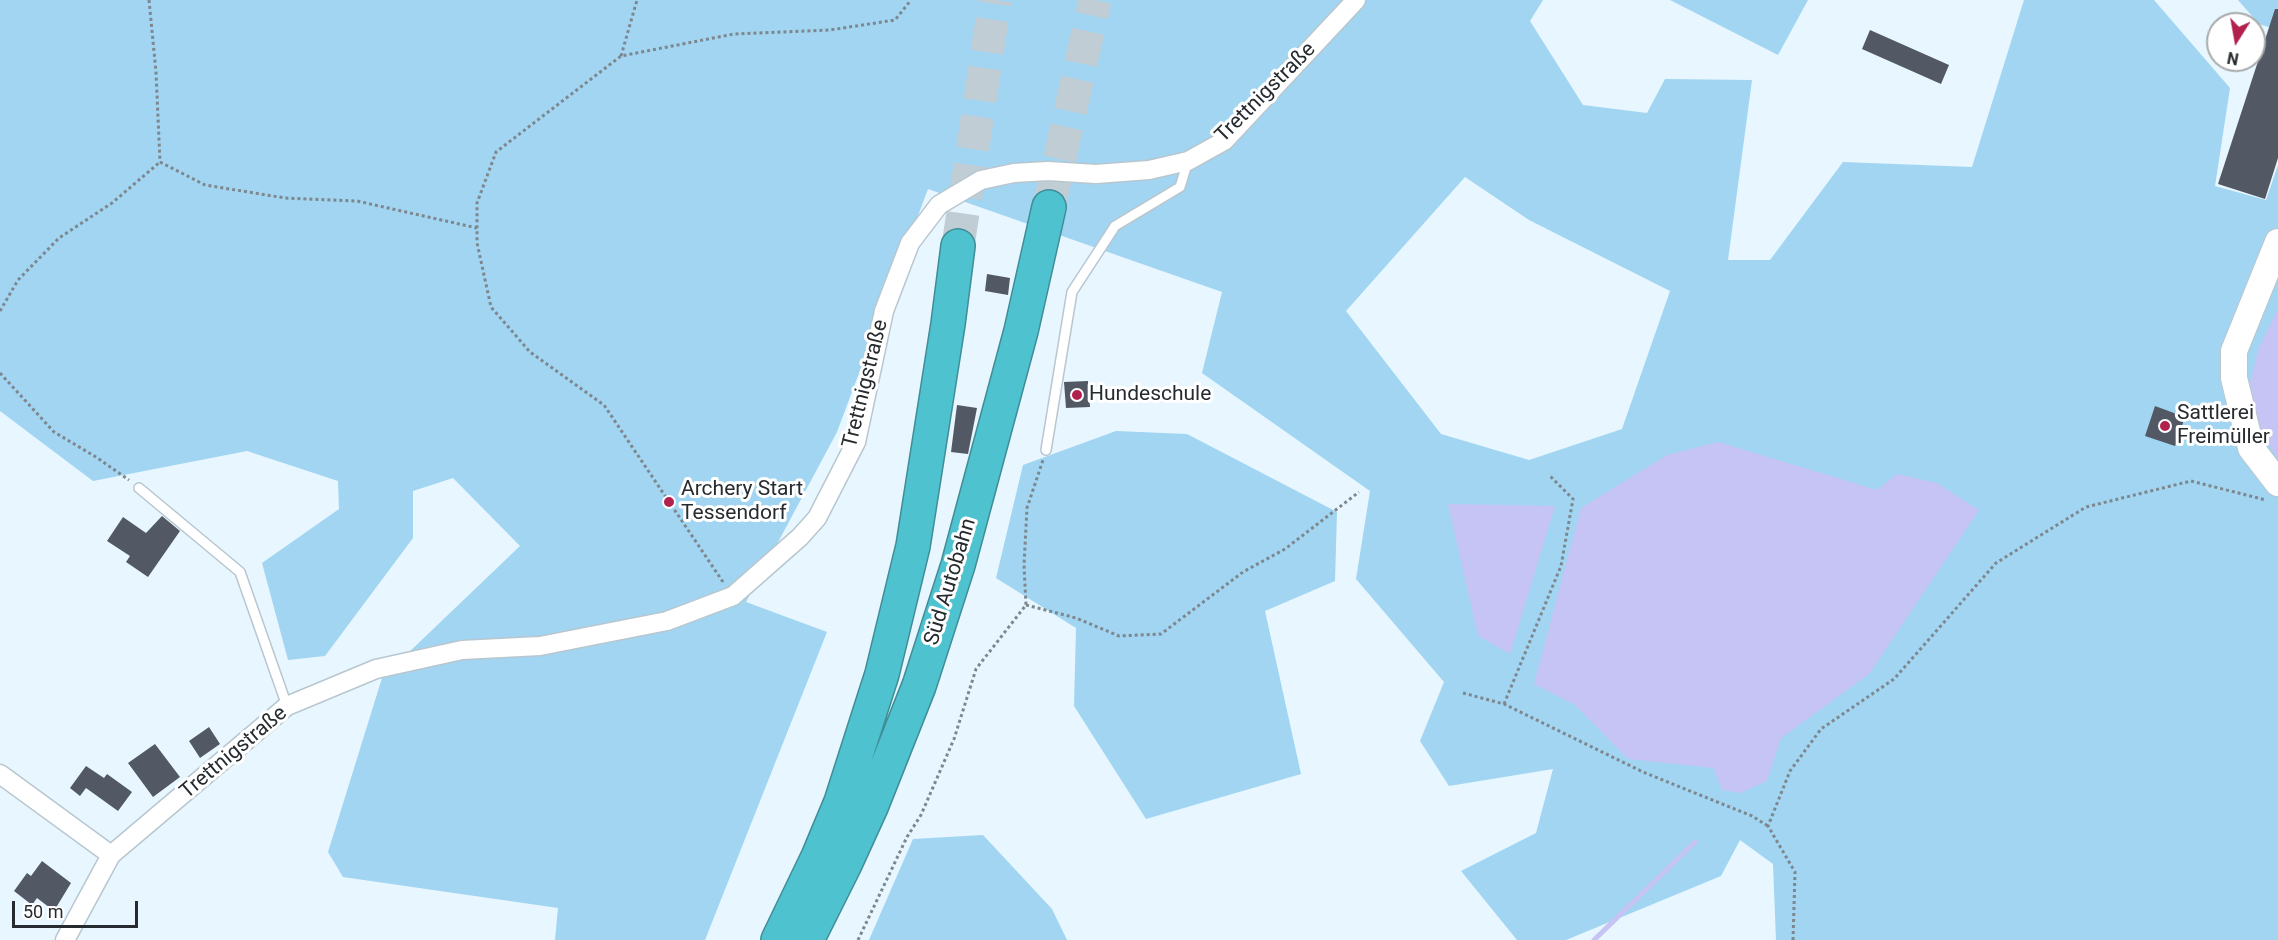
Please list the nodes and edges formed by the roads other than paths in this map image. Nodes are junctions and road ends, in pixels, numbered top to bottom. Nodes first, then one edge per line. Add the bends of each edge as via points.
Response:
1 (1356, 0) edge
2 (1188, 161) junction
3 (1049, 207) tunnel mouth
4 (2278, 242) edge
5 (958, 246) tunnel mouth
6 (1046, 450) road end
7 (139, 488) road end
8 (2275, 490) edge
9 (287, 706) junction
10 (0, 774) edge
11 (111, 855) junction
12 (65, 940) edge
13 (778, 940) edge
14 (807, 940) edge

1 - 2 street, Trettnigstraße via 1224,141
2 - 6 lane via 1180,187 1115,226 1072,292
2 - 9 street, Trettnigstraße via 1149,170 1096,174 1014,173 981,180 939,205 910,243 884,311 856,442 817,518 733,596 667,621 540,646 462,650 376,669
3 - 14 highway, Süd Autobahn via 1021,331 958,565 919,686 871,807
4 - 8 main road via 2234,351 2234,378 2251,448
5 - 13 highway, Süd Autobahn via 913,546 882,674 841,802
7 - 9 lane via 240,572
9 - 11 street, Trettnigstraße
10 - 11 street
11 - 12 street, Trettnigstraße

